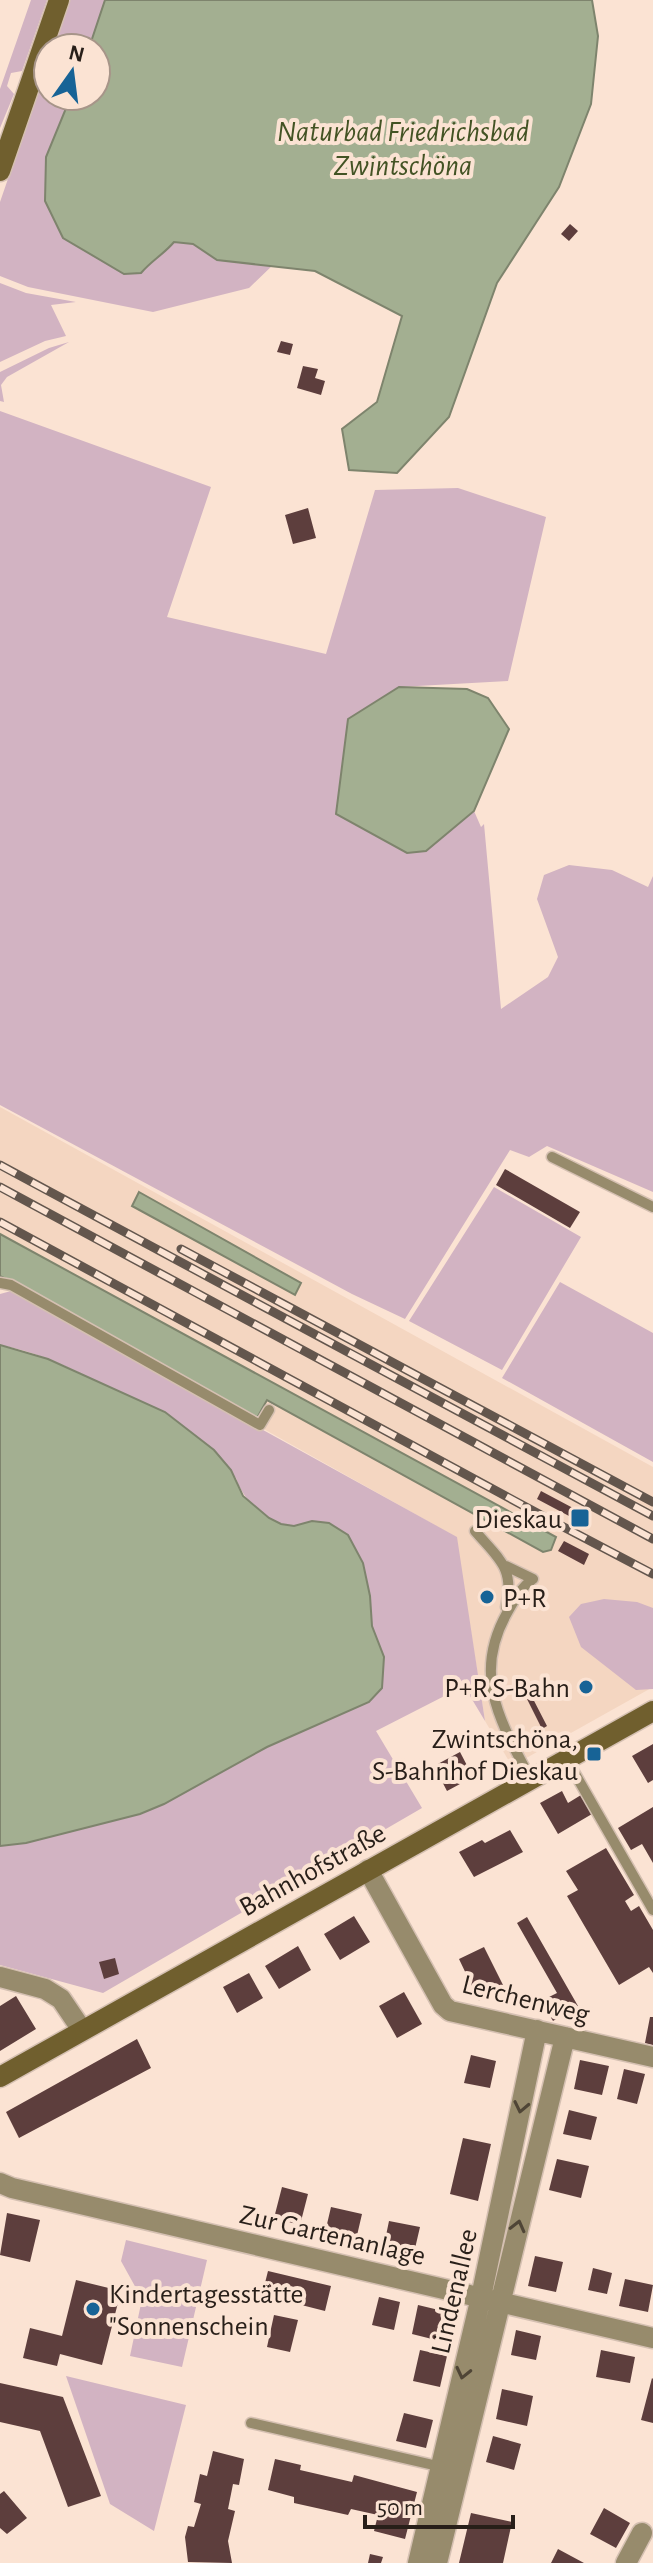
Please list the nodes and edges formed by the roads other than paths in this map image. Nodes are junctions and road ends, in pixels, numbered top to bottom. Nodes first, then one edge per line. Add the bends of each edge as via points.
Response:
1 (59, 0) edge
2 (0, 171) edge
3 (552, 1157) dead end
4 (653, 1207) edge
5 (0, 1283) edge
6 (269, 1410) dead end
7 (475, 1531) dead end
8 (506, 1566) junction
9 (502, 1621) junction
10 (653, 1711) edge
11 (566, 1758) junction
12 (530, 1778) junction
13 (368, 1870) junction
14 (653, 1910) edge
15 (0, 1977) edge
16 (82, 2030) junction
17 (537, 2030) junction
18 (565, 2037) junction
19 (653, 2057) edge
20 (0, 2077) edge
21 (0, 2183) edge
22 (490, 2299) junction
23 (653, 2338) edge
24 (251, 2423) dead end
25 (442, 2467) junction
26 (642, 2533) dead end
27 (418, 2563) edge
28 (437, 2563) edge
29 (626, 2563) edge

1 - 2 street
3 - 4 lane
5 - 6 lane via 260,1425
7 - 8 lane
8 - 9 lane via 509,1594
8 - 9 lane via 533,1579 521,1587
9 - 12 lane via 491,1650 492,1694
10 - 11 street, Bahnhofstraße
11 - 12 street, Bahnhofstraße
11 - 14 lane
12 - 13 street, Bahnhofstraße
13 - 16 street, Bahnhofstraße
13 - 17 street, Lerchenweg via 443,2005
15 - 16 street via 61,1999
16 - 20 street, Bahnhofstraße
17 - 18 street, Lerchenweg
17 -> 22 street, Lindenallee
18 - 19 street, Lerchenweg
22 -> 18 street, Lindenallee
21 - 22 street, Zur Gartenanlage
22 - 23 street, Zur Gartenanlage
22 -> 25 street, Lindenallee
22 - 28 street, Lindenallee
24 - 25 lane
25 - 27 street, Lindenallee
26 - 29 street

